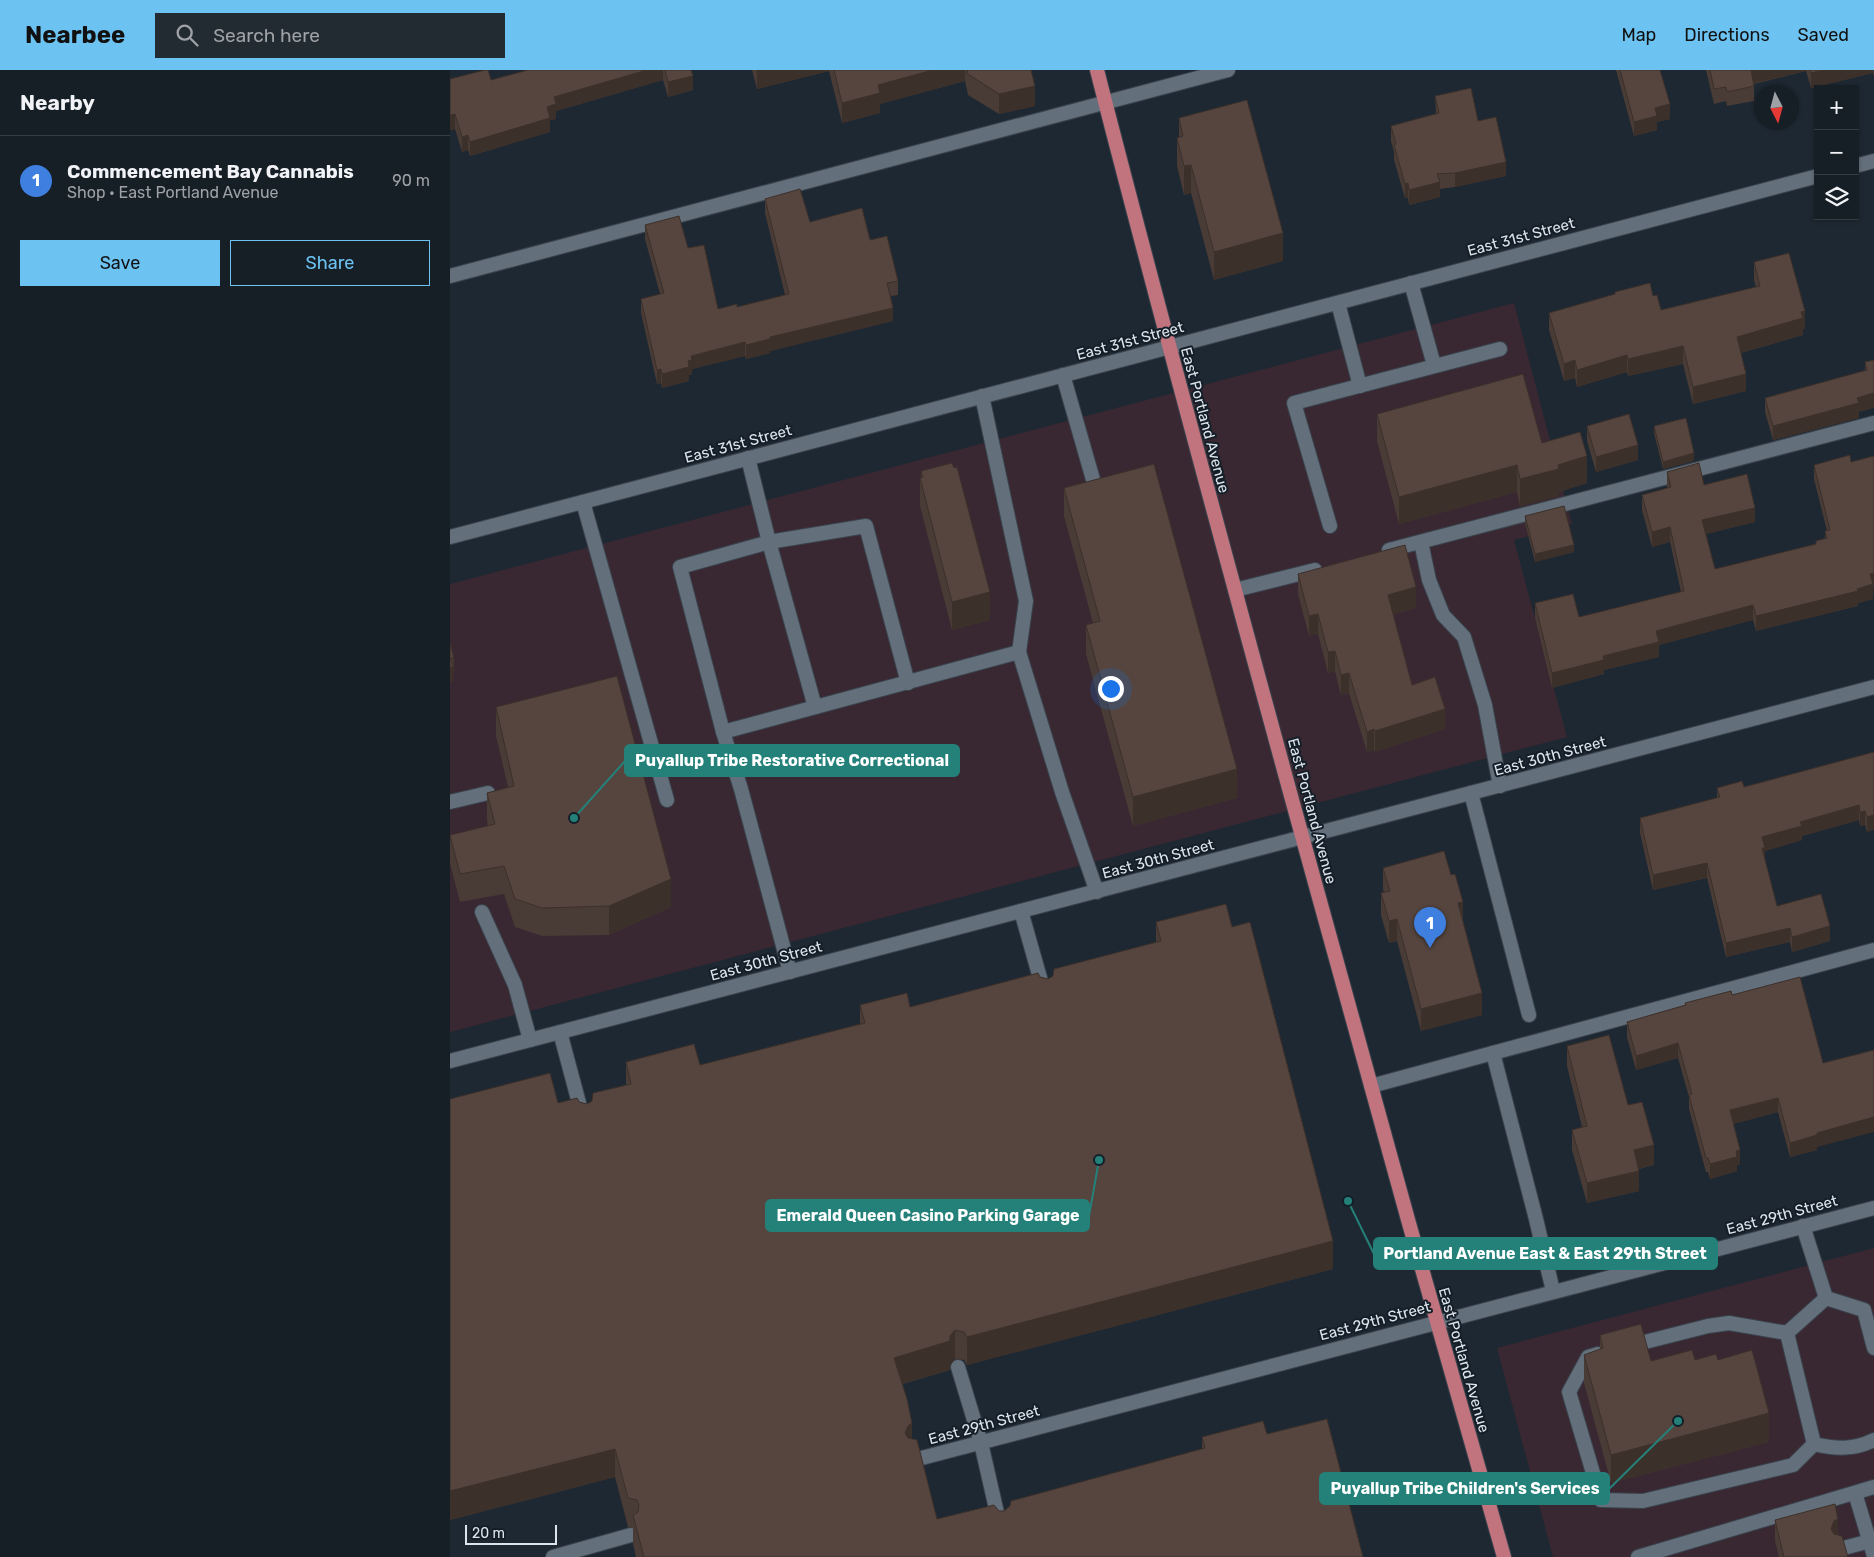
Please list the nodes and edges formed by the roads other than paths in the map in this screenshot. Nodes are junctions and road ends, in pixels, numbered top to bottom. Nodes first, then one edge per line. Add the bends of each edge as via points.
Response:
1 (1097, 70) edge
2 (1228, 70) edge
3 (1105, 102) junction
4 (1874, 161) edge
5 (1859, 165) edge
6 (1814, 177) edge
7 (450, 276) edge
8 (1411, 283) junction
9 (1338, 303) junction
10 (1168, 347) junction
11 (1500, 349) dead end
12 (1434, 366) junction
13 (1063, 375) junction
14 (1360, 386) junction
15 (982, 396) junction
16 (1874, 423) edge
17 (748, 458) junction
18 (1096, 490) edge
19 (583, 502) junction
20 (1330, 526) dead end
21 (450, 537) edge
22 (769, 542) junction
23 (1421, 542) junction
24 (1374, 554) edge
25 (1328, 566) edge
26 (1234, 590) junction
27 (1019, 652) junction
28 (908, 683) junction
29 (1874, 687) edge
30 (815, 707) junction
31 (723, 732) junction
32 (1500, 786) junction
33 (488, 792) edge
34 (1471, 793) junction
35 (668, 800) dead end
36 (450, 802) edge
37 (1302, 837) junction
38 (1097, 892) junction
39 (1021, 911) junction
40 (482, 912) dead end
41 (1874, 950) edge
42 (790, 972) junction
43 (1046, 1000) edge
44 (1529, 1015) dead end
45 (560, 1032) junction
46 (530, 1040) junction
47 (1493, 1053) junction
48 (450, 1061) edge
49 (1371, 1086) junction
50 (585, 1124) edge
51 (1874, 1208) edge
52 (1803, 1226) junction
53 (1553, 1291) junction
54 (1826, 1298) junction
55 (1436, 1322) junction
56 (1787, 1332) junction
57 (1874, 1348) edge
58 (958, 1367) dead end
59 (1874, 1440) edge
60 (981, 1442) junction
61 (1814, 1444) junction
62 (914, 1460) edge
63 (1874, 1486) edge
64 (1855, 1493) junction
65 (1002, 1532) edge
66 (631, 1535) dead end
67 (1870, 1541) junction
68 (1840, 1549) edge
69 (1874, 1556) edge
70 (553, 1557) edge
71 (1504, 1557) edge
72 (1639, 1557) edge

1 - 3 main road, East Portland Avenue
2 - 3 street
3 - 7 street
3 - 10 main road, East Portland Avenue
4 - 5 street
6 - 8 street, East 31st Street
8 - 9 street, East 31st Street
8 - 12 street
9 - 10 street, East 31st Street
9 - 14 street
10 - 13 street, East 31st Street
10 - 26 main road, East Portland Avenue
11 - 12 street
12 - 14 street
13 - 15 street, East 31st Street
13 - 18 street
14 - 20 street via 1294,403
15 - 17 street, East 31st Street
15 - 27 street via 1026,601
16 - 23 street
17 - 19 street, East 31st Street
17 - 22 street
19 - 21 street, East 31st Street
19 - 35 street
22 - 28 street via 866,526
22 - 30 street
22 - 31 street via 680,567
23 - 24 street
23 - 32 street via 1429,580 1443,615 1464,637 1485,705
25 - 26 street
26 - 37 main road, East Portland Avenue
27 - 28 street
27 - 38 street
28 - 30 street
29 - 32 street, East 30th Street
30 - 31 street
31 - 42 street via 742,789
32 - 34 street, East 30th Street
33 - 36 street
34 - 37 street, East 30th Street
34 - 44 street
37 - 38 street, East 30th Street
37 - 49 main road, East Portland Avenue
38 - 39 street, East 30th Street
39 - 42 street, East 30th Street
39 - 43 street
40 - 46 street via 515,985
41 - 47 street
42 - 45 street, East 30th Street
45 - 46 street, East 30th Street
45 - 50 street
46 - 48 street, East 30th Street
47 - 49 street
47 - 53 street
49 - 55 main road, East Portland Avenue
51 - 52 street, East 29th Street
52 - 53 street, East 29th Street
52 - 54 street
53 - 55 street, East 29th Street
54 - 56 street
54 - 57 street via 1864,1310
55 - 60 street, East 29th Street
55 - 71 main road, East Portland Avenue
56 - 61 street
56 - 61 street via 1729,1322 1588,1357 1569,1392 1600,1500 1643,1501 1793,1465
58 - 60 street
59 - 61 street via 1850,1448
60 - 62 street, East 29th Street
60 - 65 street
63 - 64 street
64 - 67 street
64 - 72 street
66 - 70 street
67 - 68 street
67 - 69 street

